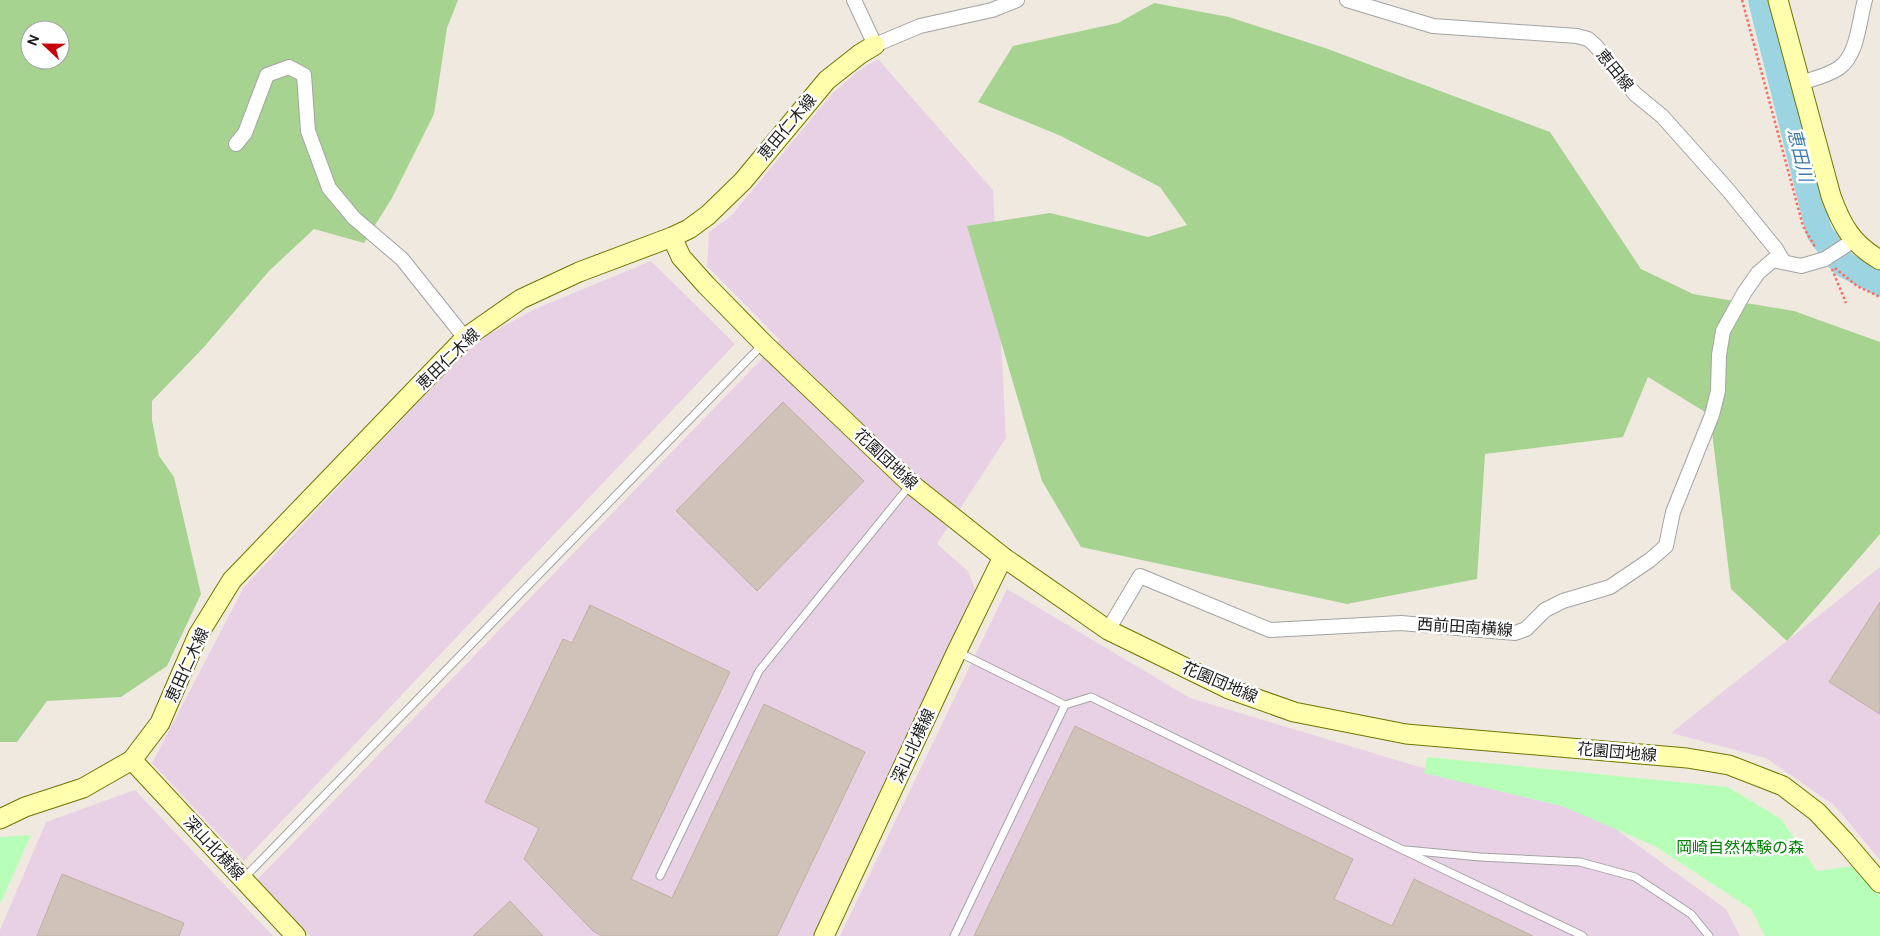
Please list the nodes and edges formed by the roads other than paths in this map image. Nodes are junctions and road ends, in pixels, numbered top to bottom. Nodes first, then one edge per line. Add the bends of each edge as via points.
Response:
1 (854, 0) edge
2 (1017, 0) edge
3 (1347, 0) edge
4 (1778, 0) edge
5 (1864, 0) edge
6 (876, 46) junction
7 (1800, 83) junction
8 (236, 144) dead end
9 (672, 237) junction
10 (1851, 242) junction
11 (1880, 260) edge
12 (1783, 261) junction
13 (466, 338) junction
14 (764, 344) junction
15 (912, 484) junction
16 (1003, 557) junction
17 (1108, 630) junction
18 (957, 651) junction
19 (1065, 705) junction
20 (132, 760) junction
21 (0, 819) edge
22 (1401, 850) junction
23 (660, 876) dead end
24 (243, 879) junction
25 (1880, 883) edge
26 (296, 936) edge
27 (824, 936) edge
28 (954, 936) edge
29 (1583, 936) edge
30 (1709, 936) edge

1 - 6 street
2 - 6 street, 恵田仁木線 via 992,10 920,26
3 - 12 street, 恵田線 via 1433,26 1577,36 1588,40 1635,94 1662,116 1722,182
4 - 7 street
5 - 7 street via 1857,38 1847,61 1826,75
6 - 9 street, 恵田仁木線 via 826,80 729,196 689,229
7 - 10 street via 1831,196
8 - 13 street via 245,134 267,75 289,67 304,75 308,131 329,188 354,218 402,259
9 - 13 street, 恵田仁木線 via 579,272 521,299
9 - 14 street, 花園団地線 via 681,257
10 - 11 street
10 - 12 street via 1828,261 1801,266
12 - 17 street, 西前田南横線 via 1773,260 1758,273 1723,330 1718,392 1712,415 1673,512 1666,546 1610,586 1563,600 1545,610 1526,629 1515,633 1402,623 1270,630 1140,576
13 - 20 street, 恵田仁木線 via 232,580 198,635 160,723
14 - 15 street, 花園団地線
14 - 24 lane
15 - 16 street, 花園団地線
15 - 23 lane via 759,671
16 - 17 street, 花園団地線
16 - 18 street, 深山北横線
17 - 25 street, 花園団地線 via 1229,689 1302,714 1406,734 1687,758 1729,765 1783,786 1817,812
18 - 19 lane
18 - 27 street, 深山北横線
19 - 22 lane via 1090,697
19 - 28 lane
20 - 21 street, 恵田仁木線 via 83,788
20 - 24 street, 深山北横線
22 - 29 lane
22 - 30 lane via 1580,862 1626,874 1636,877 1691,914
24 - 26 street, 深山北横線

